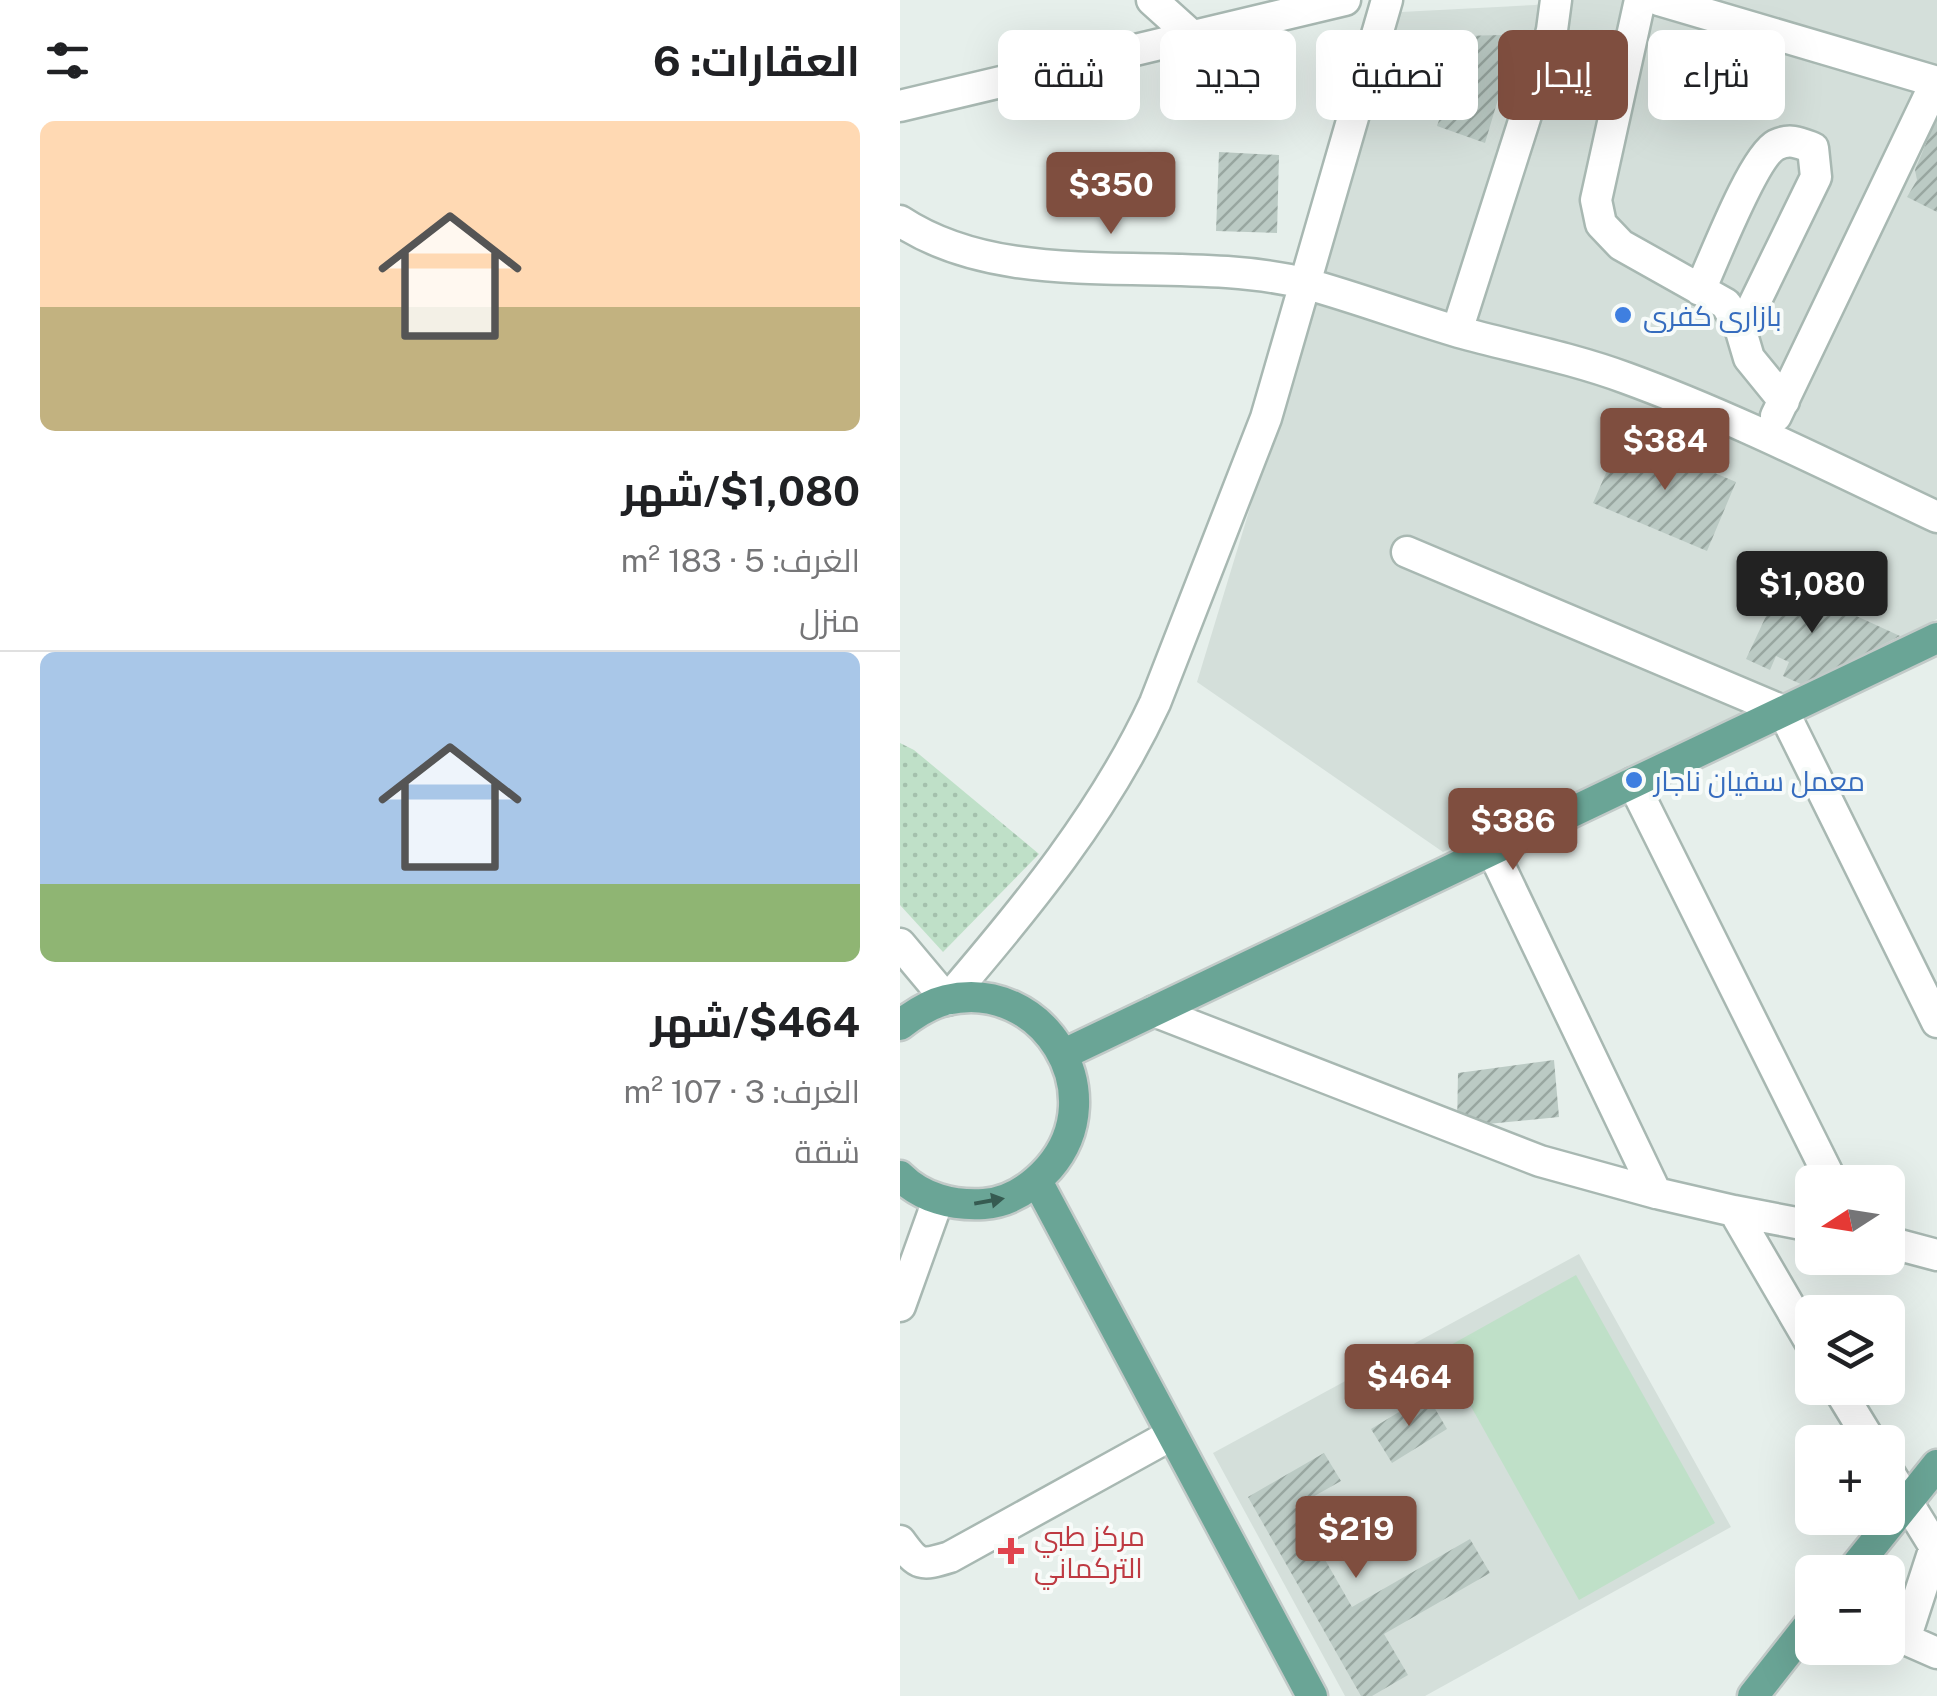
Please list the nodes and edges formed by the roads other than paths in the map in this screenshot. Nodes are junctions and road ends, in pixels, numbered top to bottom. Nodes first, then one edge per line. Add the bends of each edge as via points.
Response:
1 (1152, 0) edge
2 (1344, 0) edge
3 (1387, 0) edge
4 (1556, 0) edge
5 (1640, 0) edge
6 (1658, 0) edge
7 (1184, 30) edge
8 (1225, 30) edge
9 (1160, 46) edge
10 (1937, 82) edge
11 (900, 106) edge
12 (900, 221) edge
13 (1306, 284) junction
14 (1700, 290) junction
15 (1457, 331) junction
16 (1741, 331) junction
17 (1784, 401) junction
18 (1766, 437) junction
19 (1937, 517) edge
20 (1407, 552) dead end
21 (1936, 641) edge
22 (1783, 711) junction
23 (1633, 782) junction
24 (1492, 850) junction
25 (900, 944) edge
26 (947, 1000) junction
27 (1154, 1011) junction
28 (1937, 1022) edge
29 (900, 1026) edge
30 (1064, 1054) junction
31 (1824, 1165) edge
32 (900, 1176) edge
33 (1037, 1182) junction
34 (1656, 1193) junction
35 (922, 1199) edge
36 (1734, 1212) junction
37 (1795, 1223) edge
38 (1905, 1247) edge
39 (1937, 1255) edge
40 (900, 1306) edge
41 (1795, 1315) edge
42 (1171, 1435) junction
43 (1937, 1464) edge
44 (1906, 1503) junction
45 (900, 1541) edge
46 (1865, 1555) edge
47 (1795, 1643) edge
48 (1937, 1653) edge
49 (1312, 1696) edge
50 (1753, 1696) edge

1 - 7 street
2 - 8 street
3 - 13 street
4 - 15 street via 1547,49
5 - 14 street via 1596,200 1601,224 1621,245
6 - 10 street
9 - 11 street
10 - 17 street
12 - 13 street via 946,244 1014,262 1222,271
13 - 15 street
13 - 26 street via 1242,484 1137,741 1083,828
14 - 16 street via 1726,304
14 - 16 street via 1757,166 1774,146 1794,140 1813,148 1816,176
15 - 18 street via 1621,376
16 - 17 street via 1750,358
17 - 18 street
18 - 19 street
20 - 22 street
21 - 22 main road
22 - 23 main road
22 - 28 street
23 - 24 main road
23 - 31 street
24 - 27 main road
24 - 34 street
25 - 26 street
26 - 29 main road
26 - 30 main road via 982,998 1015,1006 1043,1026
27 - 30 main road
27 - 34 street via 1540,1161
30 - 33 main road via 1074,1088 1072,1122 1060,1155
32 - 35 main road
35 -> 33 main road via 990,1203
33 - 42 main road
34 - 36 street
35 - 40 street
36 - 37 street
36 - 41 street
38 - 39 street
42 - 45 street via 950,1557 926,1564
42 - 49 main road
43 - 44 main road
44 - 46 main road
44 - 48 street via 1935,1546 1905,1639
47 - 50 main road

